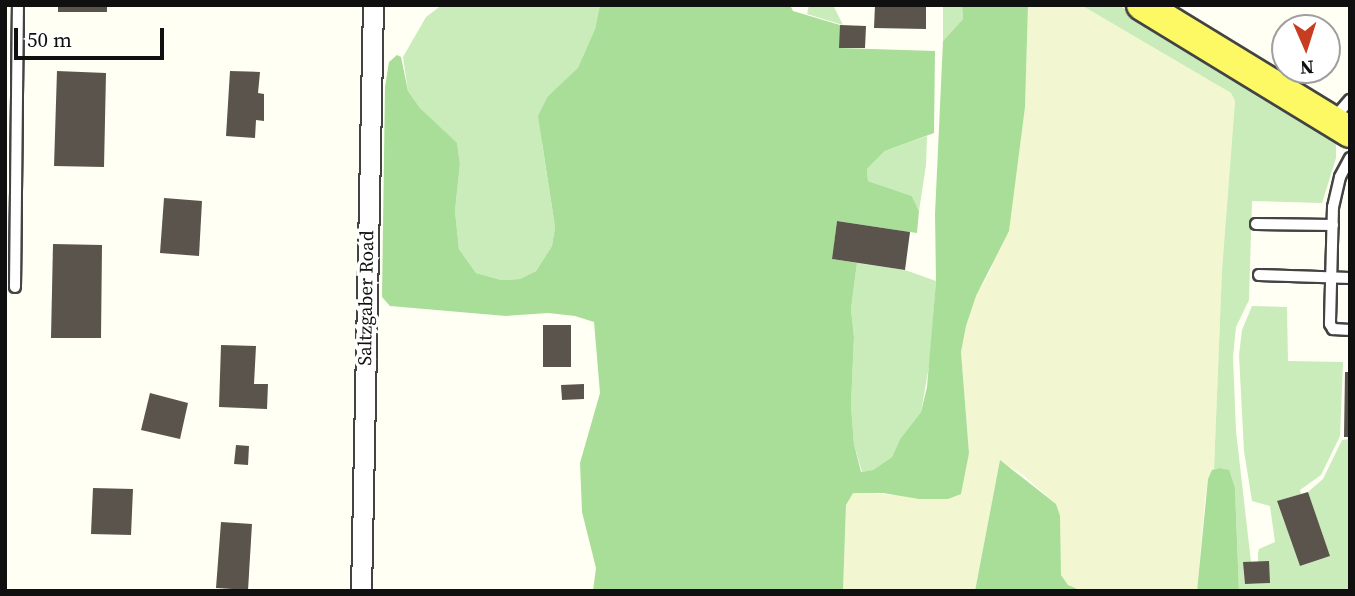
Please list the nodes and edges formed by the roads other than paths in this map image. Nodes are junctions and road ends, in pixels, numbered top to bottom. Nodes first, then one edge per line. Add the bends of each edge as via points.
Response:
1 (18, 5) edge
2 (373, 5) edge
3 (1142, 5) edge
4 (1344, 117) edge
5 (1350, 158) edge
6 (1256, 224) dead end
7 (1333, 225) junction
8 (1259, 275) dead end
9 (1331, 277) junction
10 (1350, 278) edge
11 (15, 287) dead end
12 (1350, 330) edge
13 (361, 591) edge

1 - 11 lane
2 - 13 street, Saltzgaber Road
3 - 4 main road
5 - 7 lane via 1340,177
6 - 7 lane
7 - 9 lane
8 - 9 lane
9 - 10 lane
9 - 12 lane via 1330,324 1333,329

